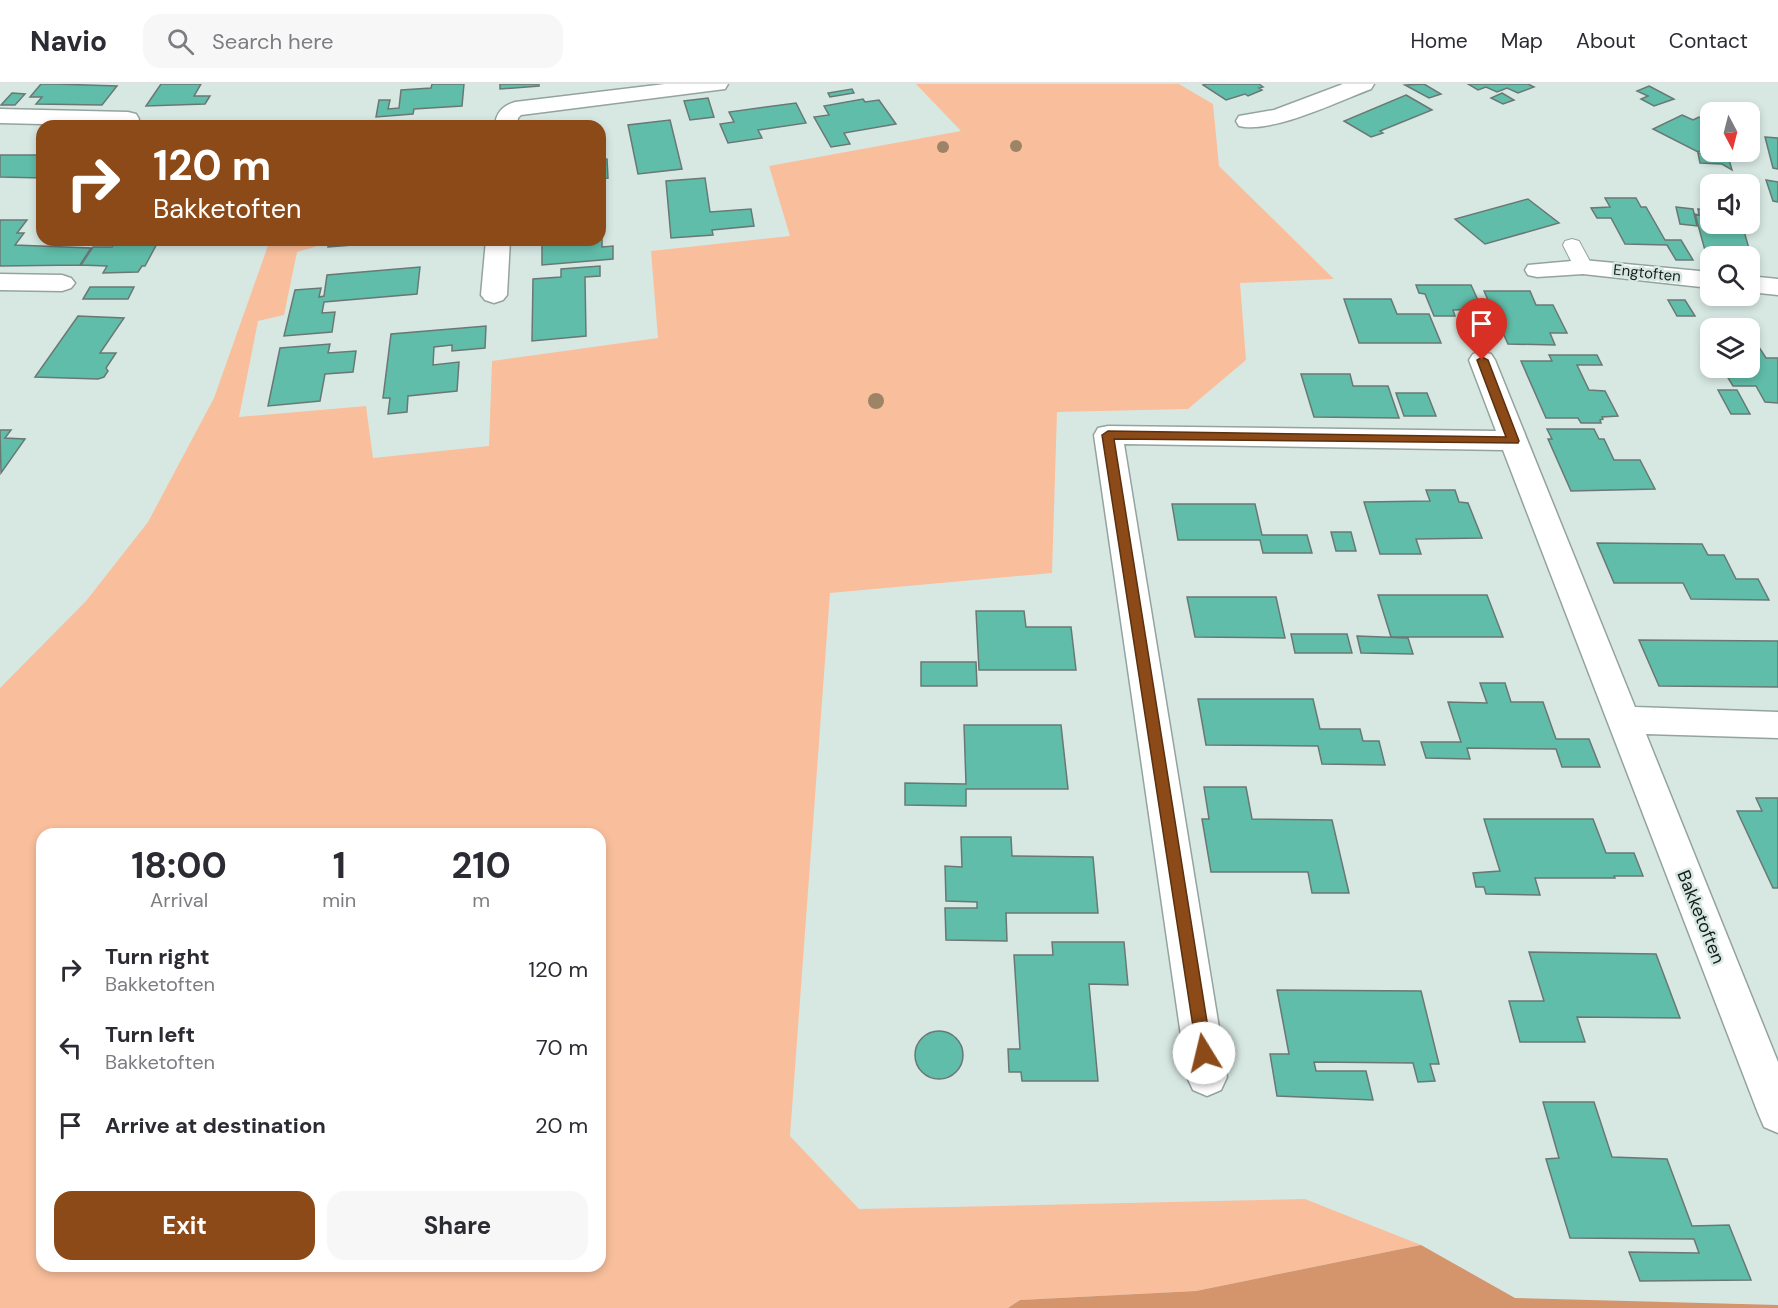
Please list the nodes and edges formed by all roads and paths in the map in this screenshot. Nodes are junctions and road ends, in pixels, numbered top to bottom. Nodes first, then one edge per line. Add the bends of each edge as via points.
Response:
1 (717, 84) edge
2 (1363, 84) edge
3 (0, 116) edge
4 (128, 119) dead end
5 (507, 120) edge
6 (1247, 121) dead end
7 (1572, 245) dead end
8 (498, 246) edge
9 (1583, 267) junction
10 (1537, 270) dead end
11 (1700, 278) edge
12 (0, 282) edge
13 (62, 283) dead end
14 (1760, 285) edge
15 (1778, 287) edge
16 (494, 295) dead end
17 (1482, 360) dead end
18 (1514, 441) junction
19 (1623, 720) junction
20 (1778, 725) edge
21 (1207, 1077) dead end
22 (1778, 1113) edge

1 - 5 street via 515,109
2 - 6 street via 1279,116
3 - 4 street
7 - 9 lane
8 - 16 street
9 - 10 street, Engtoften
9 - 11 street, Engtoften
12 - 13 street
14 - 15 street
17 - 18 street, Bakketoften
18 - 19 street, Bakketoften
18 - 21 street via 1108,435
19 - 20 street
19 - 22 street, Bakketoften

